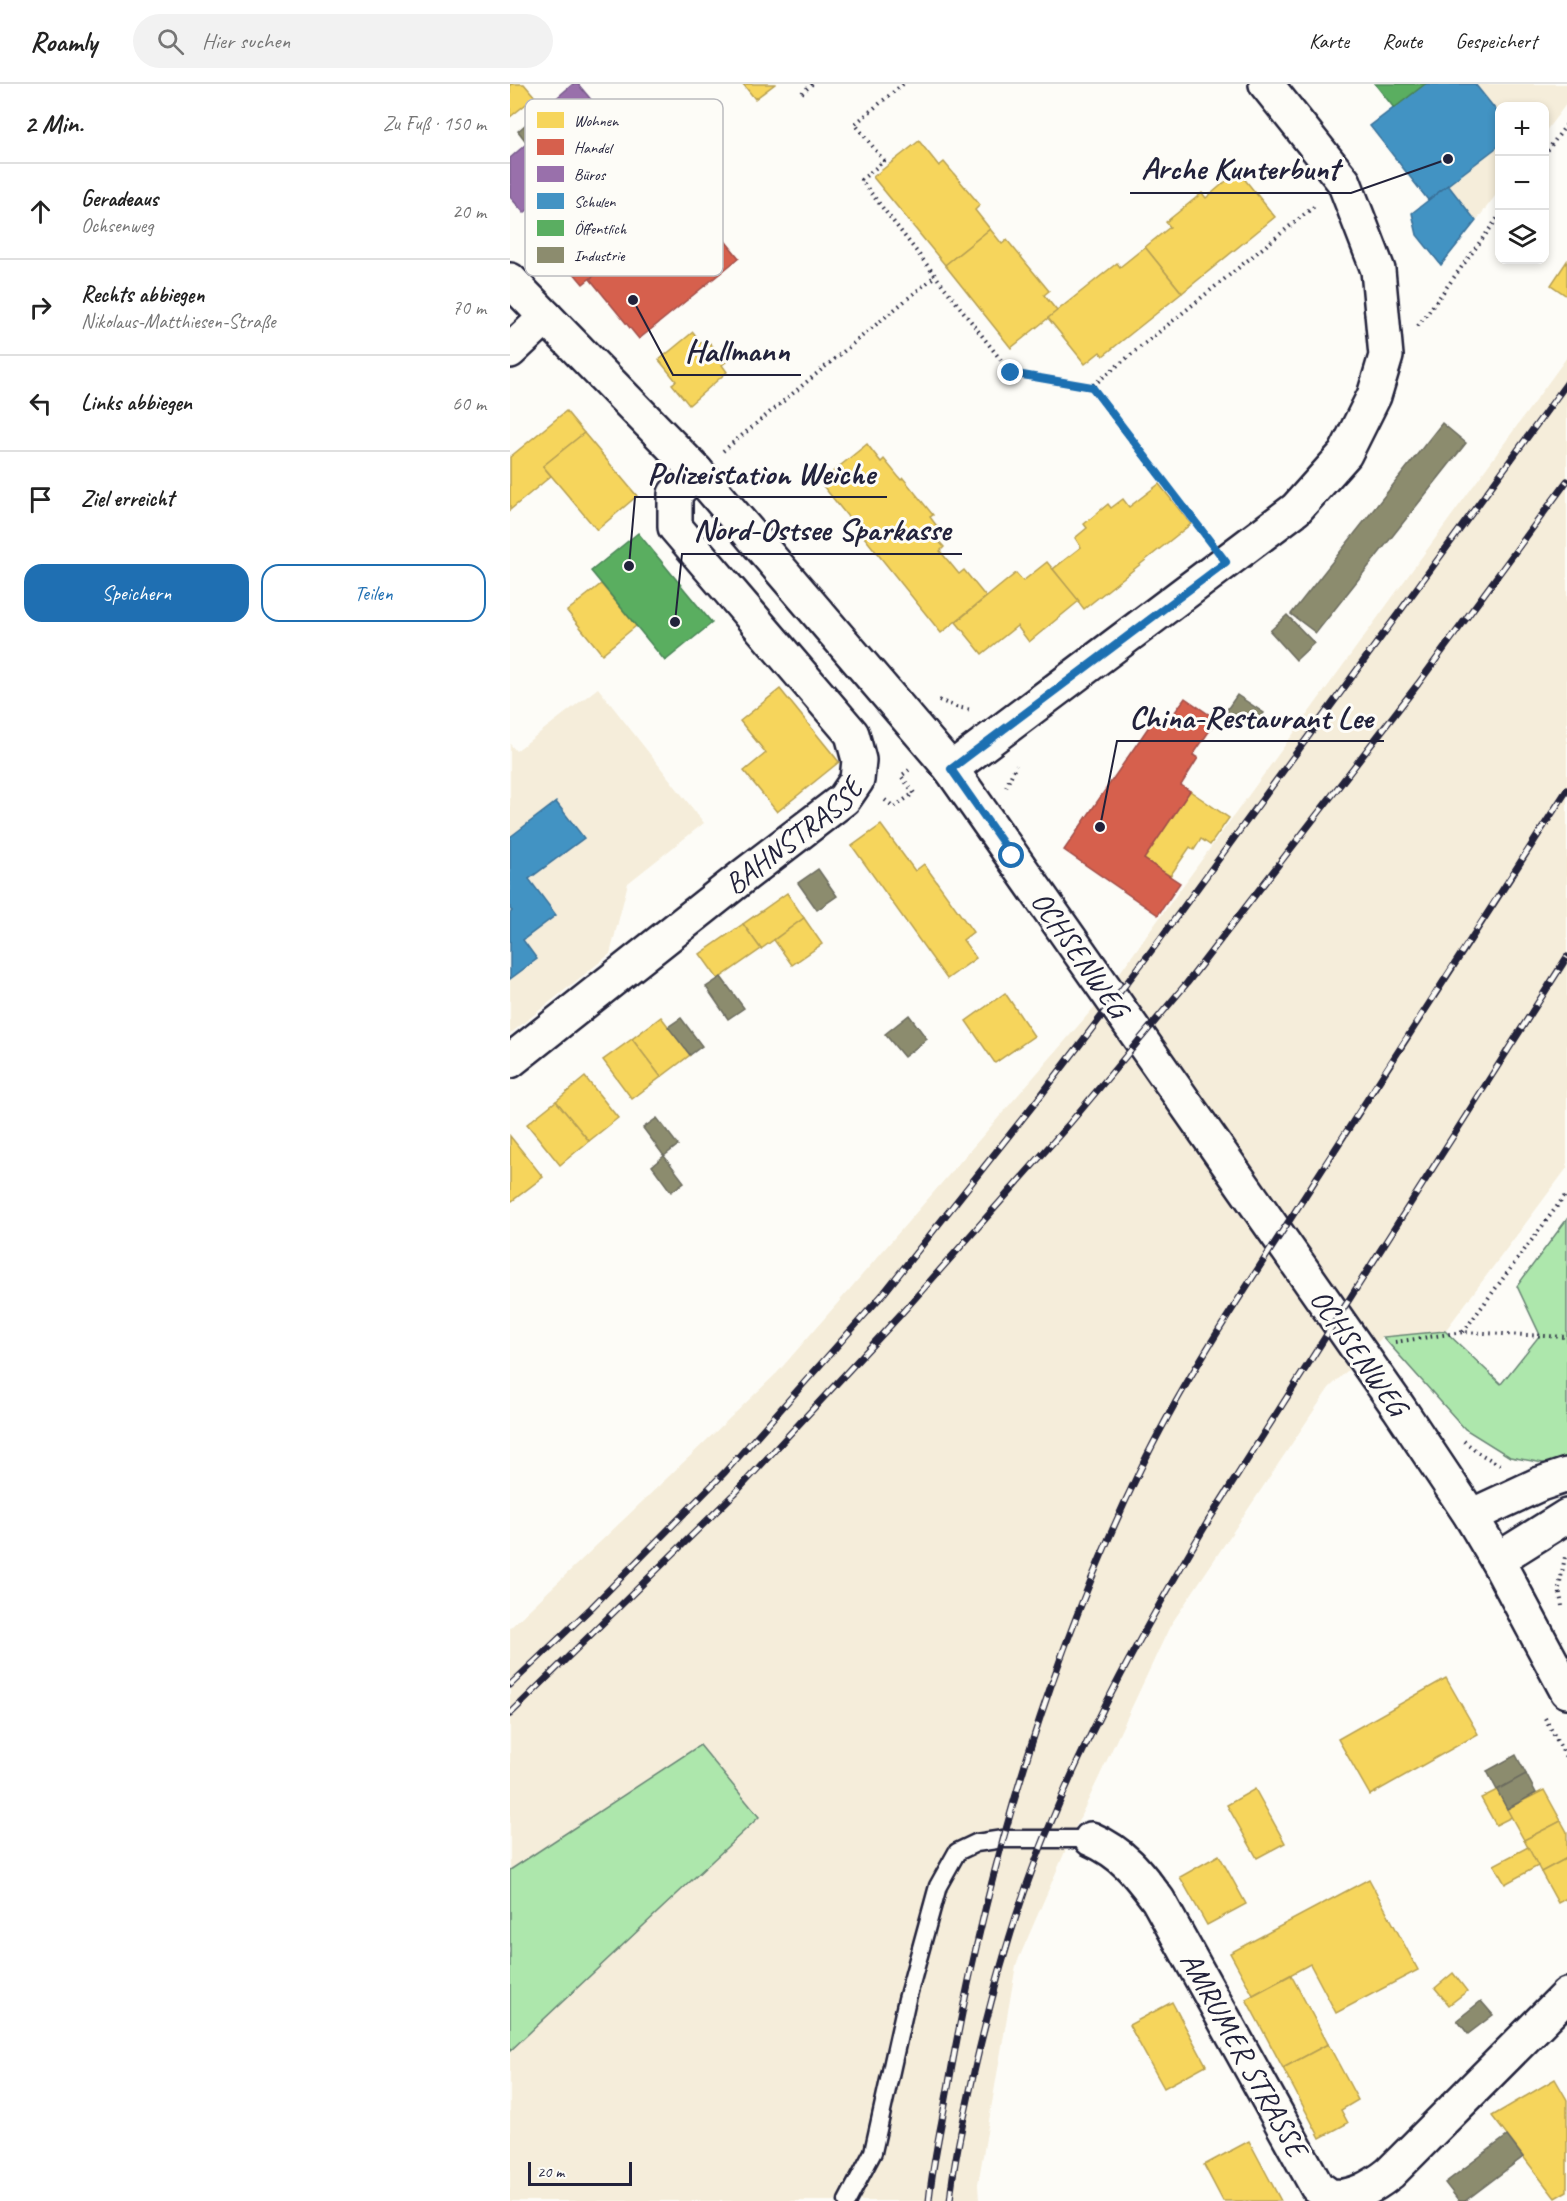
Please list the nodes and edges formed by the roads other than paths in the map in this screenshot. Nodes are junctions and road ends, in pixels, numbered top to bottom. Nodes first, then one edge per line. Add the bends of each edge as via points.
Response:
1 (1266, 84) edge
2 (510, 280) edge
3 (546, 317) junction
4 (510, 351) edge
5 (706, 464) junction
6 (951, 769) junction
7 (510, 1061) edge
8 (1567, 1475) edge
9 (1471, 1516) junction
10 (1567, 1516) edge
11 (1497, 1560) junction
12 (1567, 1691) edge
13 (1091, 1839) joint
14 (1567, 1995) edge
15 (847, 2201) edge

1 - 6 street via 1344,182 1378,270 1386,356 1374,396 1345,454 1296,509
2 - 3 street, OCHSENWEG
3 - 4 street
3 - 5 street, OCHSENWEG
5 - 6 street, OCHSENWEG
5 - 7 street, BAHNSTRASSE via 675,494 675,527 852,734 859,760 857,780 844,799
6 - 9 street, OCHSENWEG
8 - 9 street
9 - 11 street, OCHSENWEG
10 - 11 street
11 - 12 street, OCHSENWEG
13 - 14 street, AMRUMER STRASSE via 1110,1847 1136,1870 1158,1900 1317,2187 1330,2196 1371,2188 1390,2173
13 - 15 lane via 1003,1839 976,1843 957,1852 938,1886 907,1999 873,2152

